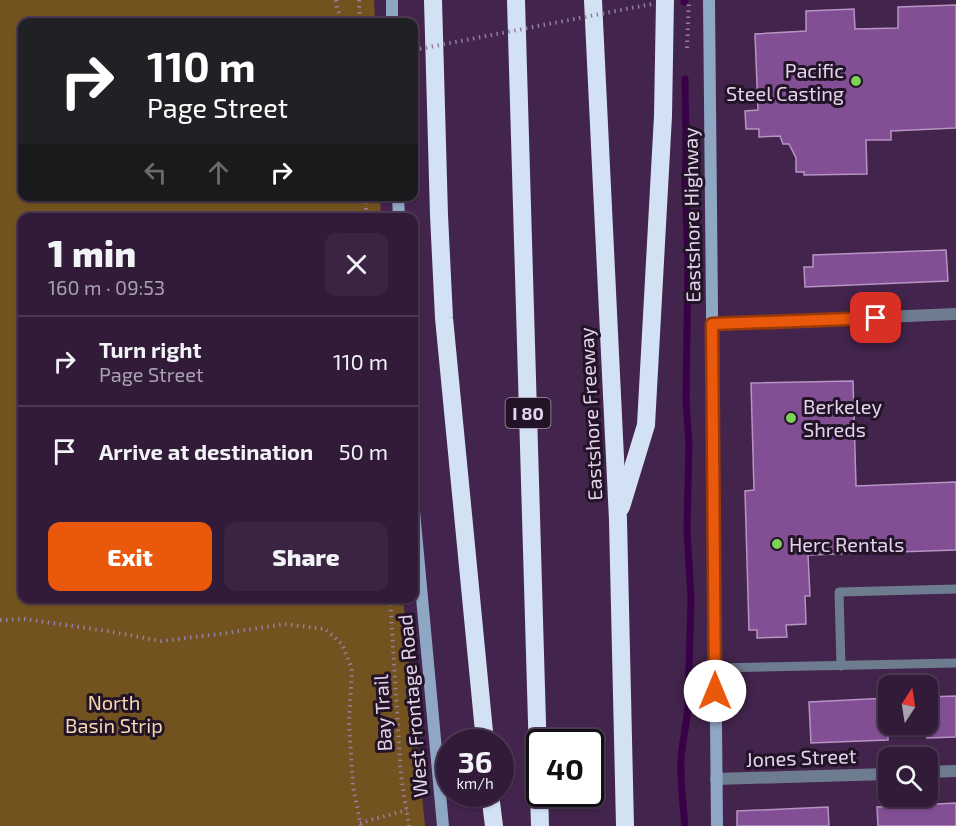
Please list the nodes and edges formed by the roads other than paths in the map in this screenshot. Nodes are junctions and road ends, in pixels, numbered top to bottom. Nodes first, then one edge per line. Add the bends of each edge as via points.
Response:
1 (392, 0) edge
2 (433, 0) edge
3 (516, 0) edge
4 (593, 0) edge
5 (709, 0) edge
6 (658, 2) edge
7 (392, 18) edge
8 (956, 314) edge
9 (712, 324) junction
10 (618, 520) junction
11 (418, 555) edge
12 (956, 589) edge
13 (956, 663) edge
14 (841, 666) junction
15 (715, 668) junction
16 (484, 729) edge
17 (956, 771) edge
18 (938, 772) edge
19 (878, 774) edge
20 (716, 779) junction
21 (492, 807) edge
22 (443, 826) edge
23 (494, 826) edge
24 (540, 826) edge
25 (625, 826) edge
26 (717, 826) edge

1 - 7 street
2 - 16 highway via 444,318
3 - 24 highway, I 80
4 - 10 highway, Eastshore Freeway
5 - 9 street, Eastshore Highway
6 - 10 highway via 663,116 646,425
8 - 9 street
9 - 15 street, Eastshore Highway
10 - 25 highway, Eastshore Freeway
11 - 22 street, West Frontage Road
12 - 14 lane via 839,592
13 - 14 lane
14 - 15 lane
15 - 20 street, Eastshore Highway
17 - 18 street
19 - 20 street, Jones Street
20 - 26 street, Eastshore Highway
21 - 23 highway

